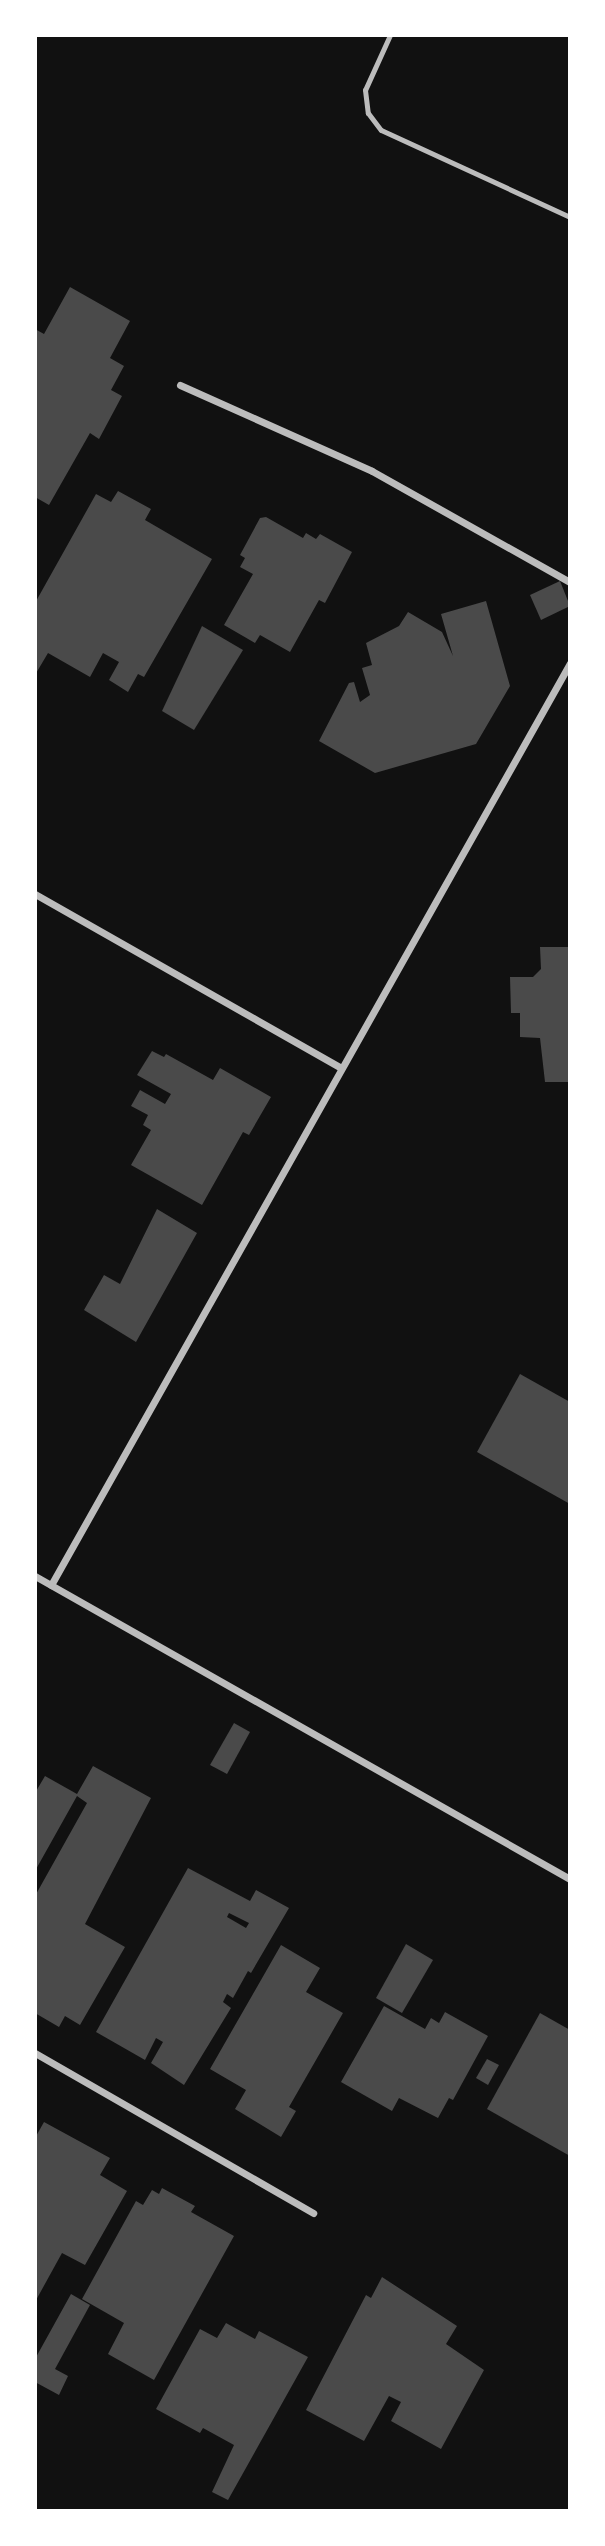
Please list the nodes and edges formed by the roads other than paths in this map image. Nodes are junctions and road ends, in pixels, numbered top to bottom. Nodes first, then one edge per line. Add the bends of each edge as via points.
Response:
1 (390, 35) edge
2 (570, 217) edge
3 (180, 385) dead end
4 (570, 582) edge
5 (570, 663) edge
6 (35, 894) edge
7 (340, 1067) junction
8 (35, 1576) edge
9 (51, 1585) junction
10 (570, 1879) edge
11 (35, 2053) edge
12 (313, 2213) dead end

1 - 2 lane via 365,90 368,113 381,130
3 - 4 street via 372,471
5 - 7 street
6 - 7 street
7 - 9 street
8 - 9 street
9 - 10 street
11 - 12 street

